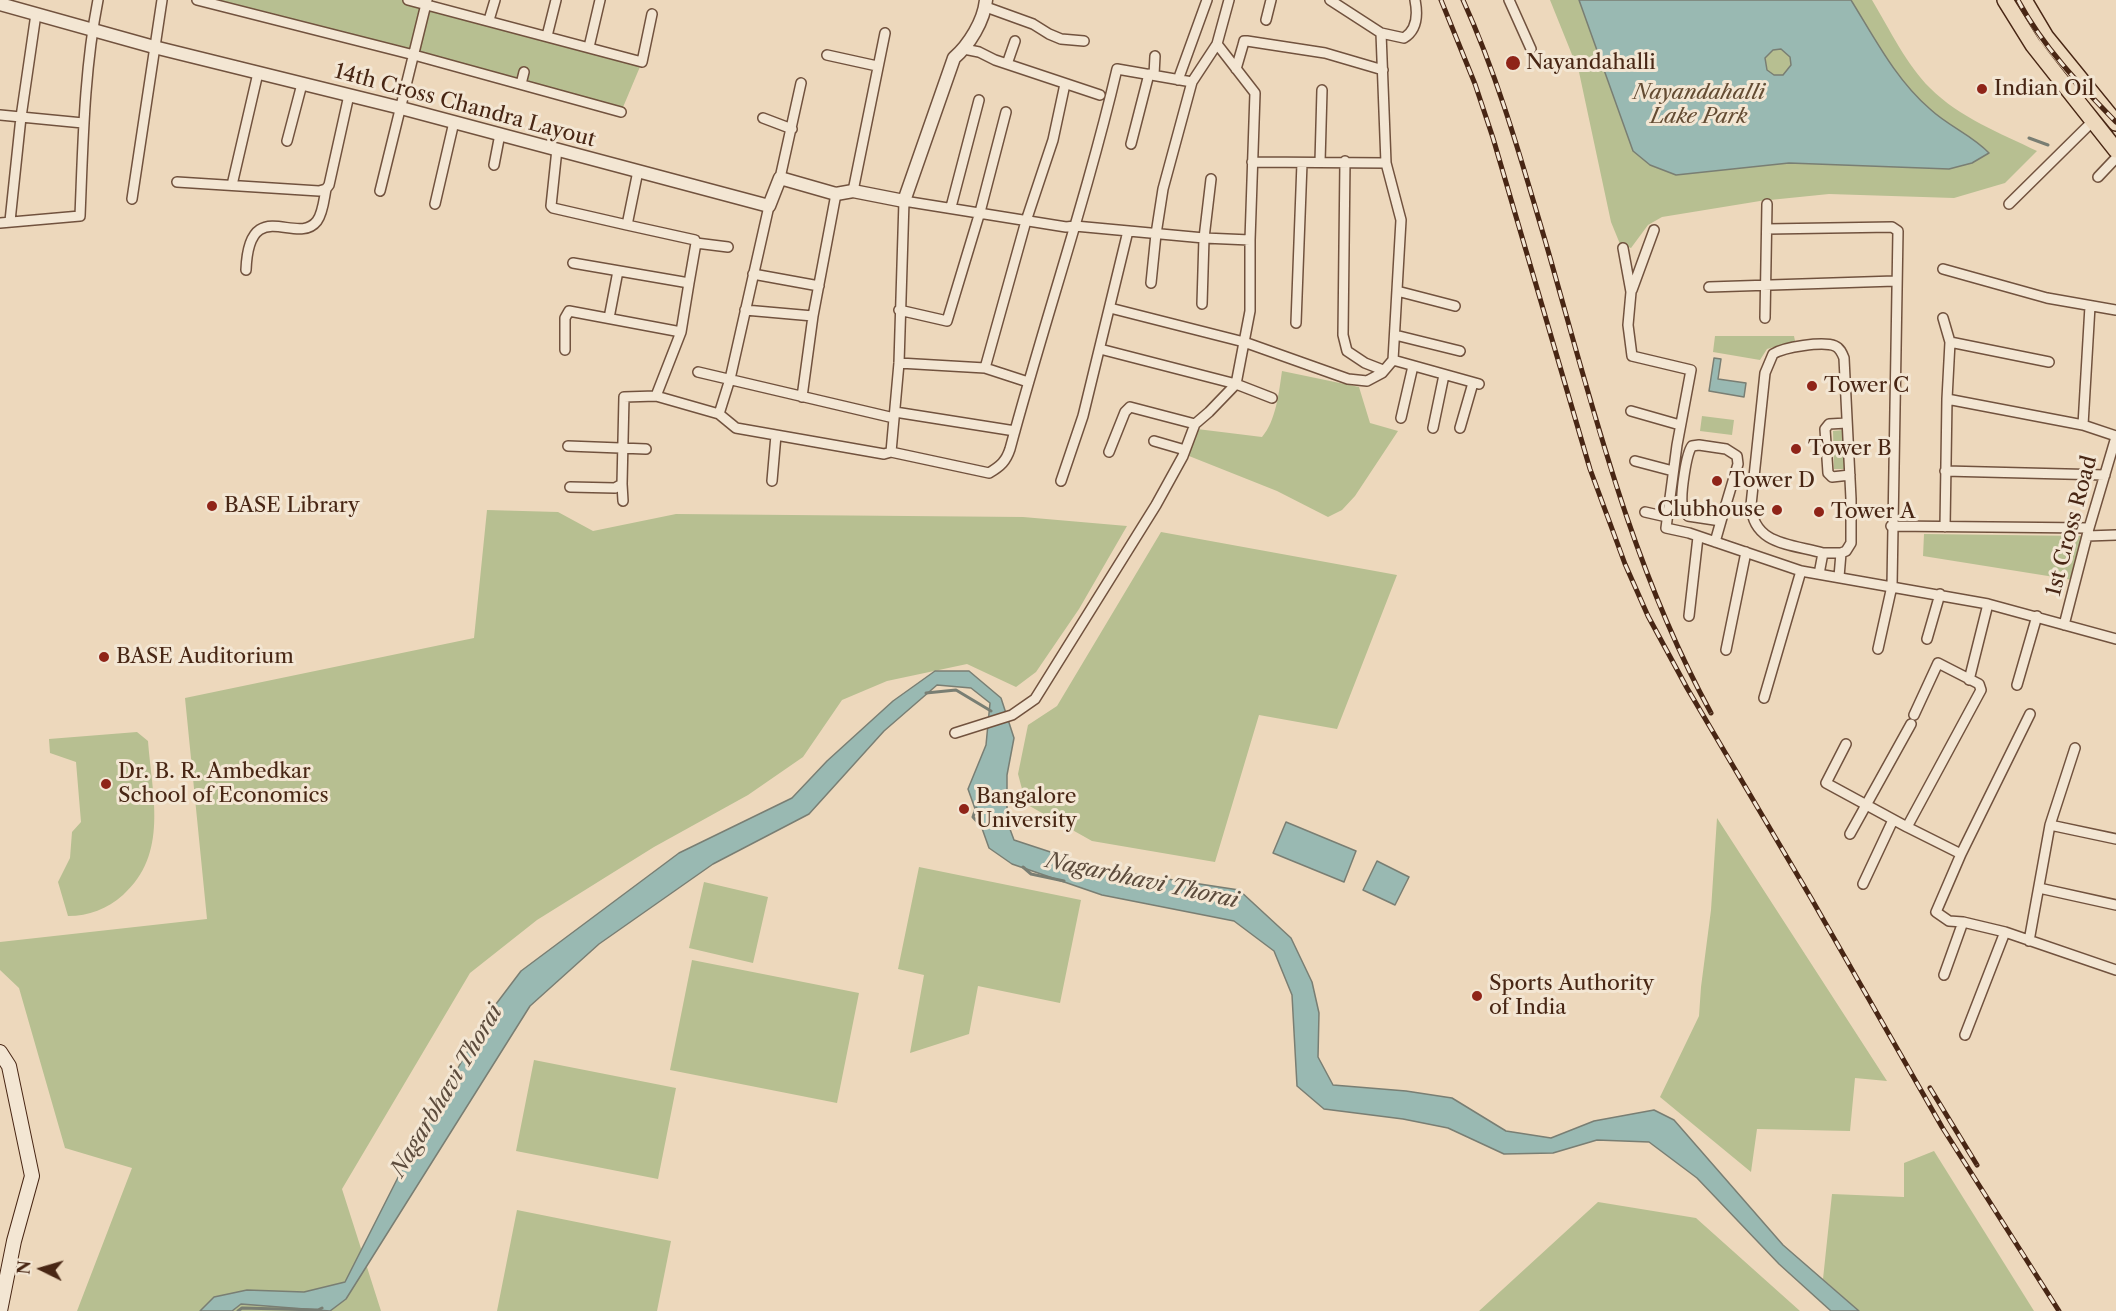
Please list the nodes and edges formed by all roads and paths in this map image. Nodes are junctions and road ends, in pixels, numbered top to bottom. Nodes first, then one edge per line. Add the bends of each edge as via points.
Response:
1 (98, 0) edge
2 (162, 0) edge
3 (197, 0) edge
4 (408, 0) edge
5 (495, 0) edge
6 (556, 0) edge
7 (600, 0) edge
8 (1207, 0) edge
9 (1229, 0) edge
10 (1271, 0) edge
11 (1330, 0) edge
12 (1415, 0) edge
13 (1509, 0) edge
14 (2005, 0) edge
15 (2024, 0) edge
16 (427, 2) edge
17 (986, 3) edge
18 (0, 4) edge
19 (36, 14) junction
20 (652, 14) dead end
21 (489, 20) junction
22 (1266, 20) dead end
23 (92, 30) junction
24 (885, 33) dead end
25 (1381, 33) junction
26 (547, 36) junction
27 (2046, 37) junction
28 (1015, 41) dead end
29 (1084, 41) dead end
30 (1217, 44) junction
31 (2033, 45) junction
32 (154, 47) junction
33 (589, 47) junction
34 (964, 49) junction
35 (1531, 49) dead end
36 (414, 55) junction
37 (827, 55) dead end
38 (1155, 56) dead end
39 (1007, 64) junction
40 (877, 66) junction
41 (1236, 69) junction
42 (1383, 70) junction
43 (524, 72) dead end
44 (258, 73) junction
45 (1151, 75) junction
46 (1178, 80) junction
47 (1192, 82) junction
48 (302, 84) junction
49 (521, 84) junction
50 (801, 84) dead end
51 (1065, 84) junction
52 (1322, 90) dead end
53 (349, 95) junction
54 (1100, 95) dead end
55 (979, 100) dead end
56 (401, 108) junction
57 (621, 112) dead end
58 (1006, 112) dead end
59 (0, 115) edge
60 (21, 117) junction
61 (763, 118) dead end
62 (2093, 121) junction
63 (454, 122) junction
64 (83, 123) junction
65 (2116, 123) edge
66 (792, 129) junction
67 (500, 134) junction
68 (287, 141) dead end
69 (1131, 144) dead end
70 (557, 149) junction
71 (2116, 150) edge
72 (2116, 158) edge
73 (1252, 162) junction
74 (1320, 162) junction
75 (1345, 162) junction
76 (1302, 163) junction
77 (1386, 163) junction
78 (494, 165) dead end
79 (638, 171) junction
80 (2098, 177) dead end
81 (780, 178) junction
82 (1211, 179) dead end
83 (177, 182) dead end
84 (232, 185) junction
85 (326, 189) junction
86 (380, 191) dead end
87 (853, 191) junction
88 (836, 194) junction
89 (132, 199) dead end
90 (904, 201) junction
91 (435, 204) dead end
92 (1767, 204) dead end
93 (2008, 204) dead end
94 (769, 206) junction
95 (951, 207) junction
96 (980, 212) junction
97 (10, 221) junction
98 (1026, 221) junction
99 (0, 223) edge
100 (627, 225) junction
101 (1075, 226) junction
102 (1767, 229) junction
103 (1654, 230) dead end
104 (1128, 231) junction
105 (1156, 234) junction
106 (1204, 238) junction
107 (1250, 240) junction
108 (696, 243) junction
109 (728, 247) dead end
110 (1623, 248) dead end
111 (573, 263) dead end
112 (1942, 269) dead end
113 (246, 270) dead end
114 (618, 271) junction
115 (753, 274) junction
116 (1895, 281) junction
117 (688, 283) junction
118 (1152, 283) dead end
119 (1765, 285) junction
120 (819, 286) junction
121 (1709, 287) dead end
122 (1397, 291) junction
123 (1631, 292) junction
124 (1202, 304) dead end
125 (1455, 306) dead end
126 (2090, 306) junction
127 (1110, 308) junction
128 (745, 310) junction
129 (899, 310) junction
130 (2116, 310) edge
131 (813, 316) junction
132 (609, 318) junction
133 (1765, 318) dead end
134 (1943, 318) dead end
135 (1296, 323) dead end
136 (681, 332) junction
137 (1395, 335) junction
138 (1244, 342) junction
139 (1950, 342) junction
140 (1100, 349) junction
141 (565, 350) dead end
142 (1460, 351) dead end
143 (1394, 360) junction
144 (2049, 362) dead end
145 (899, 363) junction
146 (1413, 366) junction
147 (985, 368) junction
148 (1383, 370) junction
149 (699, 372) dead end
150 (1444, 375) junction
151 (729, 380) junction
152 (1028, 382) junction
153 (1236, 384) junction
154 (656, 396) junction
155 (802, 397) junction
156 (1272, 398) dead end
157 (1947, 399) junction
158 (1631, 411) dead end
159 (719, 414) junction
160 (895, 415) junction
161 (1401, 418) dead end
162 (1847, 423) junction
163 (1195, 424) junction
164 (1680, 425) junction
165 (2083, 425) junction
166 (1433, 428) dead end
167 (1460, 428) dead end
168 (1015, 431) junction
169 (776, 435) junction
170 (2116, 436) edge
171 (1154, 441) dead end
172 (568, 447) dead end
173 (621, 448) junction
174 (645, 449) dead end
175 (1185, 450) junction
176 (891, 452) junction
177 (1109, 452) dead end
178 (1635, 461) dead end
179 (1673, 471) junction
180 (1945, 471) junction
181 (1850, 475) junction
182 (2104, 475) junction
183 (772, 481) dead end
184 (1062, 481) dead end
185 (622, 484) junction
186 (570, 487) dead end
187 (623, 501) dead end
188 (1645, 512) dead end
189 (1667, 517) junction
190 (1721, 521) junction
191 (1891, 526) junction
192 (1945, 526) junction
193 (2088, 532) junction
194 (2116, 535) edge
195 (1698, 537) junction
196 (1775, 540) junction
197 (1715, 542) junction
198 (1746, 552) junction
199 (1823, 553) junction
200 (1840, 553) junction
201 (1769, 560) junction
202 (1801, 571) junction
203 (1820, 574) junction
204 (1839, 577) junction
205 (1892, 586) junction
206 (1940, 594) junction
207 (1988, 604) junction
208 (1689, 616) dead end
209 (2037, 616) junction
210 (2064, 625) junction
211 (1927, 639) dead end
212 (2116, 639) edge
213 (1878, 649) dead end
214 (1726, 650) dead end
215 (1969, 680) junction
216 (2018, 686) dead end
217 (1764, 698) dead end
218 (2030, 714) dead end
219 (955, 733) dead end
220 (1846, 744) dead end
221 (2075, 748) dead end
222 (1866, 804) junction
223 (1893, 820) junction
224 (2050, 825) junction
225 (1907, 827) junction
226 (1850, 834) dead end
227 (2116, 839) edge
228 (1961, 854) junction
229 (1863, 884) dead end
230 (2038, 888) junction
231 (2116, 905) edge
232 (1963, 922) junction
233 (2005, 932) junction
234 (2030, 941) junction
235 (2116, 970) edge
236 (1944, 975) dead end
237 (1965, 1035) dead end
238 (0, 1052) edge
239 (0, 1311) edge

1 - 23 street
2 - 32 street
3 - 36 street
4 - 16 street
5 - 21 street
6 - 26 street
7 - 33 street
8 - 46 street
9 - 30 street
10 - 22 street
11 - 25 street
12 - 25 street via 1412,33 1404,38
13 - 35 street
14 - 31 highway
15 - 27 highway
16 - 21 street
16 - 36 street
17 - 29 street via 1061,39
17 - 34 street
18 - 19 street, 14th Cross Chandra Layout
19 - 23 street, 14th Cross Chandra Layout
19 - 60 street
20 - 33 street via 642,62
21 - 26 street
23 - 32 street, 14th Cross Chandra Layout
23 - 64 street
24 - 40 street
25 - 42 street
26 - 33 street
27 - 31 highway
27 - 65 highway
28 - 39 street
30 - 41 street
30 - 47 street
31 - 62 highway
32 - 44 street, 14th Cross Chandra Layout
32 - 89 street
34 - 39 street
34 - 90 street via 954,58
36 - 49 street
36 - 56 street
37 - 40 street
38 - 45 street
39 - 51 street
40 - 87 street
41 - 42 street via 1244,41 1248,41 1325,53
41 - 73 street via 1255,93
42 - 77 street
43 - 49 street
44 - 48 street, 14th Cross Chandra Layout
44 - 84 street
45 - 46 street
45 - 69 street
45 - 101 street via 1117,69
46 - 47 street
47 - 105 street via 1163,189
48 - 53 street, 14th Cross Chandra Layout
48 - 68 street
49 - 57 street
50 - 66 street
51 - 54 street
51 - 98 street via 1053,140
52 - 74 street
53 - 56 street, 14th Cross Chandra Layout
53 - 85 street
55 - 95 street
56 - 63 street, 14th Cross Chandra Layout
56 - 86 street
58 - 96 street
59 - 60 street
60 - 64 street
60 - 97 street
61 - 66 street
62 - 71 highway
62 - 93 street
63 - 67 street, 14th Cross Chandra Layout
63 - 91 street
64 - 97 street via 80,216
66 - 81 street
67 - 70 street, 14th Cross Chandra Layout
67 - 78 street
70 - 79 street, 14th Cross Chandra Layout
70 - 100 street via 551,206
72 - 80 street
73 - 76 street
73 - 107 street
74 - 75 street
74 - 76 street
75 - 77 street
75 - 148 street via 1342,335 1347,351
76 - 135 street
77 - 122 street via 1401,220
79 - 94 street, 14th Cross Chandra Layout
79 - 100 street
81 - 88 street
81 - 94 street
82 - 106 street
83 - 84 street
84 - 85 street
85 - 113 street via 321,214 314,225 304,229 274,225 251,240
87 - 88 street
87 - 90 street
88 - 120 street
90 - 95 street
90 - 129 street
92 - 102 street
94 - 115 street
95 - 96 street
96 - 98 street
96 - 129 street via 947,321
97 - 99 street
98 - 101 street
98 - 147 street
100 - 108 street
101 - 104 street
101 - 152 street
102 - 116 street via 1892,227 1898,231
102 - 119 street
103 - 123 street
104 - 105 street
104 - 127 street
105 - 106 street
105 - 118 street
106 - 107 street
106 - 124 street
107 - 138 street via 1250,311
108 - 109 street
108 - 117 street
110 - 123 street
111 - 114 street
112 - 126 street
114 - 117 street
114 - 132 street
115 - 120 street
115 - 128 street
116 - 119 street
116 - 191 street
117 - 136 street
119 - 121 street
119 - 133 street
120 - 131 street
122 - 125 street
122 - 137 street
123 - 164 street via 1628,325 1632,356 1691,370
126 - 130 street
126 - 165 street, 1st Cross Road
127 - 138 street
127 - 140 street
128 - 131 street
128 - 151 street
129 - 145 street
131 - 155 street
132 - 136 street
132 - 141 street via 569,311 565,318
134 - 139 street
136 - 154 street
137 - 142 street
137 - 143 street
138 - 148 street via 1348,379 1367,381
138 - 153 street
139 - 144 street
139 - 157 street
140 - 153 street
140 - 184 street
143 - 146 street
143 - 148 street
145 - 147 street
145 - 160 street
146 - 150 street
146 - 161 street
147 - 152 street
149 - 151 street
150 - 166 street
150 - 167 street via 1476,383
151 - 155 street
151 - 159 street
152 - 168 street
153 - 156 street
153 - 163 street
154 - 159 street
154 - 173 street via 624,397
155 - 160 street
157 - 165 street
157 - 180 street
158 - 164 street
159 - 169 street via 736,428
160 - 168 street
160 - 176 street
162 - 181 street
162 - 181 street via 1829,424 1825,429 1828,474
162 - 196 street via 1844,358 1837,347 1796,346 1773,354 1765,372 1751,505 1756,526
163 - 175 street
163 - 177 street via 1130,407
164 - 179 street
165 - 170 street, 1st Cross Road
168 - 176 street via 1007,459 989,472
169 - 176 street
169 - 183 street
170 - 182 street, 1st Cross Road
171 - 175 street
172 - 173 street
173 - 174 street
173 - 185 street
175 - 219 street via 1156,505 1035,699 1012,716
178 - 179 street
179 - 189 street
180 - 182 street
180 - 192 street
181 - 200 street via 1851,543 1850,549
182 - 193 street, 1st Cross Road
185 - 186 street via 615,488
185 - 187 street
188 - 189 street
189 - 195 street via 1666,528
190 - 190 street via 1737,456 1726,449 1692,446 1682,499 1684,512
190 - 197 street
191 - 192 street
191 - 205 street
192 - 193 street
193 - 194 street
193 - 210 street, 1st Cross Road
195 - 197 street
195 - 208 street
196 - 199 street
196 - 201 street
197 - 198 street
198 - 201 street
198 - 214 street
199 - 200 street
199 - 203 street
200 - 204 street
201 - 202 street
202 - 203 street
202 - 217 street
203 - 204 street
204 - 205 street
205 - 206 street
205 - 213 street
206 - 207 street
206 - 211 street
207 - 209 street
207 - 215 street
209 - 210 street
209 - 216 street
210 - 212 street
215 - 222 street via 1938,663 1913,719
215 - 225 street via 1979,684 1981,690
218 - 228 street
220 - 222 street via 1827,783
221 - 224 street
222 - 223 street
222 - 226 street
223 - 225 street
223 - 229 street
224 - 227 street
224 - 230 street
225 - 228 street
228 - 232 street via 1936,912 1949,921
230 - 231 street
230 - 234 street
232 - 233 street
232 - 236 street
233 - 234 street
233 - 237 street
234 - 235 street
238 - 239 main road via 9,1066 32,1176

